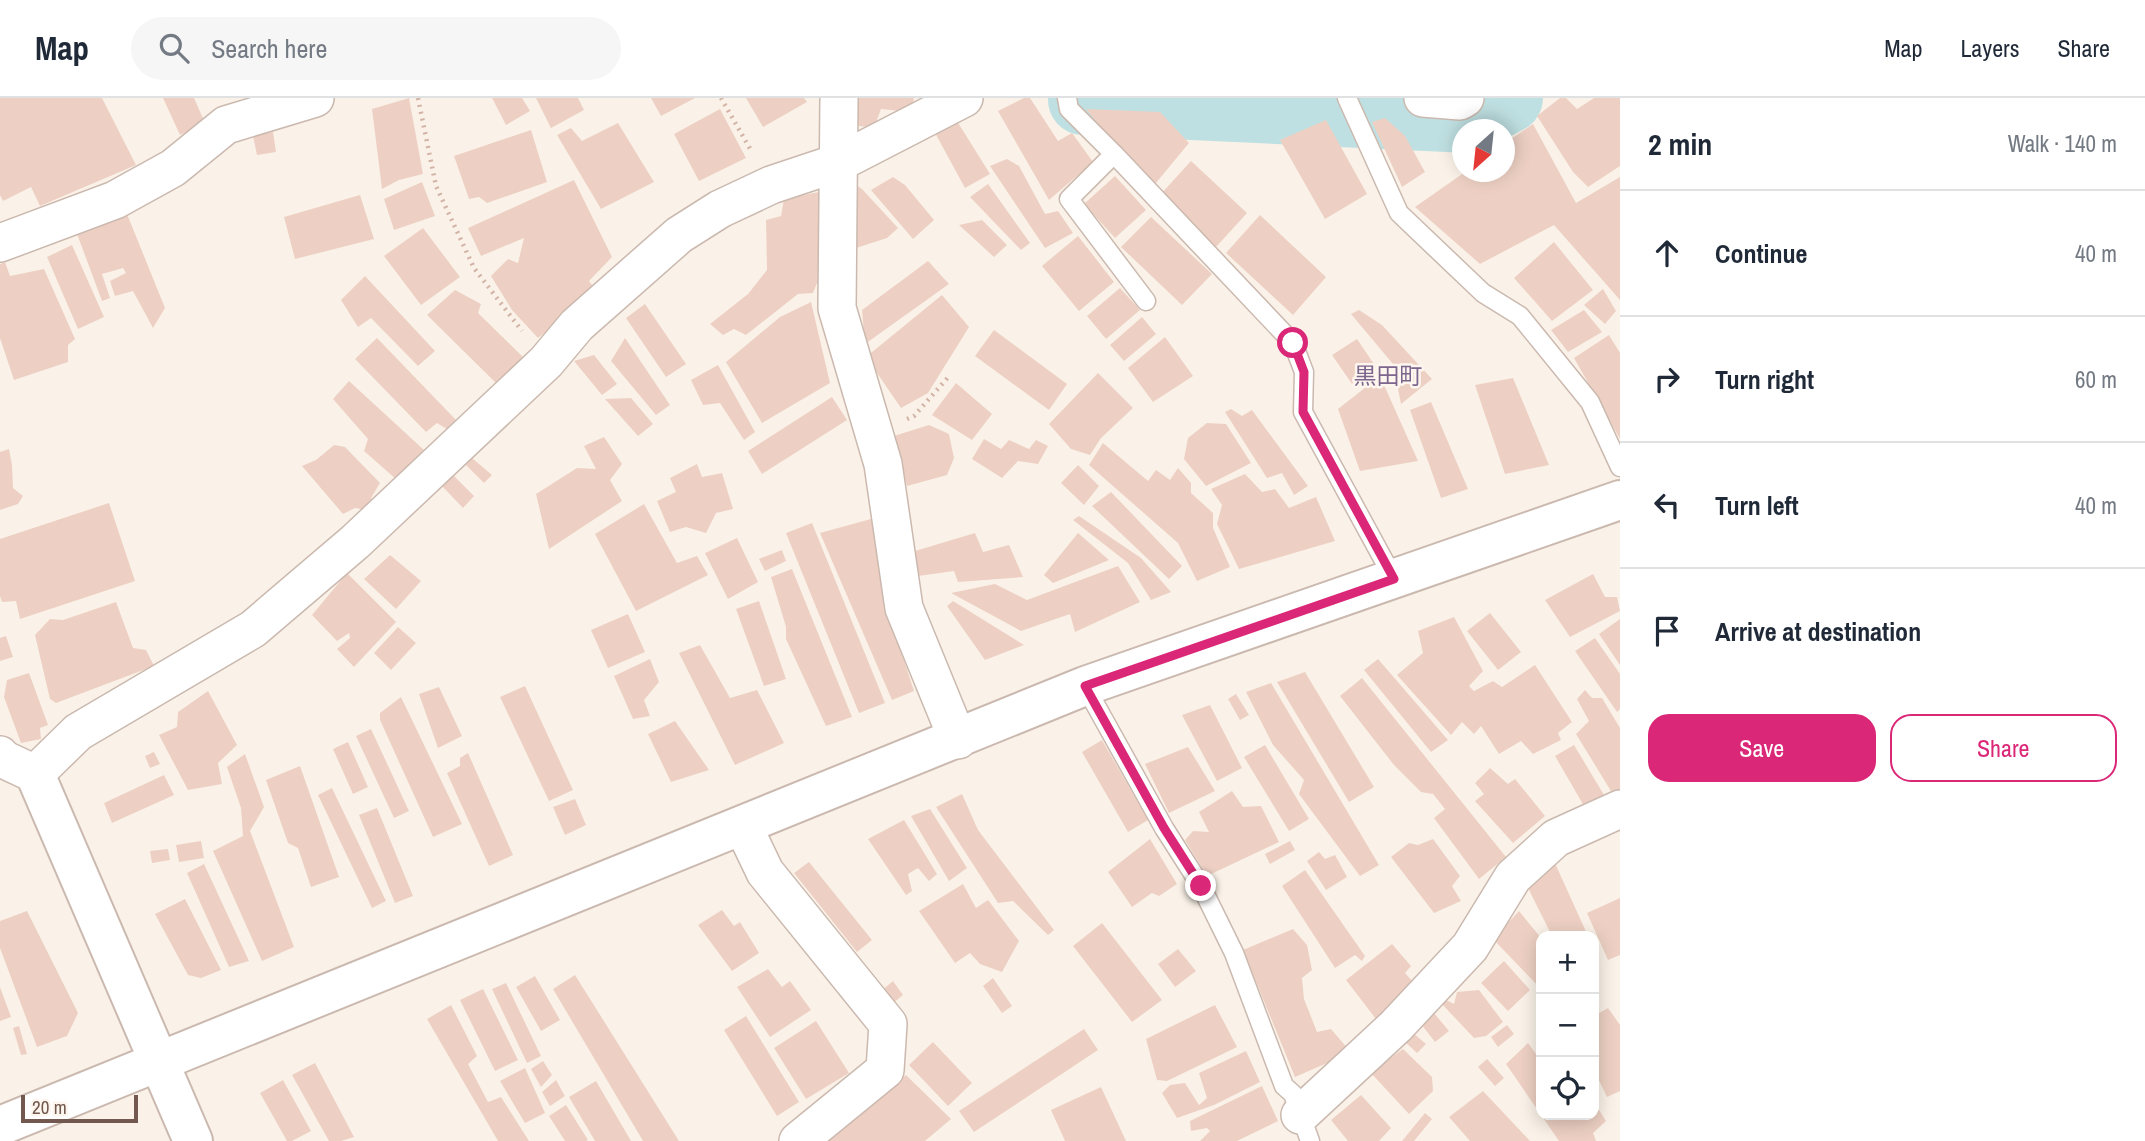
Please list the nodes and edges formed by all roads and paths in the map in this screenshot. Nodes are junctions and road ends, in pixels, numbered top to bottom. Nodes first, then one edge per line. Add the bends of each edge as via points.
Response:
1 (315, 98) edge
2 (418, 98) edge
3 (721, 98) edge
4 (839, 98) edge
5 (964, 98) edge
6 (1067, 98) edge
7 (1347, 98) edge
8 (1423, 98) edge
9 (1465, 98) edge
10 (221, 111) edge
11 (1114, 154) junction
12 (840, 162) junction
13 (771, 185) junction
14 (0, 243) edge
15 (1146, 301) dead end
16 (546, 362) junction
17 (950, 375) dead end
18 (872, 428) junction
19 (1620, 467) edge
20 (1620, 500) edge
21 (1394, 579) junction
22 (1085, 686) junction
23 (957, 740) junction
24 (0, 755) edge
25 (35, 774) junction
26 (1620, 809) edge
27 (743, 826) junction
28 (159, 1062) junction
29 (0, 1126) edge
30 (1305, 1128) edge
31 (193, 1141) edge
32 (798, 1141) edge

1 - 10 street
2 - 16 path via 436,186 474,268
3 - 13 path
4 - 12 street
5 - 12 street
6 - 11 lane via 1069,109
7 - 19 lane via 1399,213 1483,293 1520,316 1590,401
8 - 9 street
10 - 14 street via 173,168 115,200
11 - 15 lane via 1069,199
11 - 21 lane via 1293,343 1304,372 1303,412
12 - 13 street
12 - 18 street via 837,308
13 - 16 street via 679,235 577,325
16 - 25 street via 355,542 253,628 78,732
17 - 18 path via 915,416
18 - 23 street via 883,464 904,608
20 - 21 street
21 - 22 street
22 - 23 street
22 - 30 lane via 1201,886 1234,953 1284,1086 1293,1094
23 - 27 street
24 - 25 street
25 - 28 street
26 - 30 street via 1556,838 1513,877 1470,947
27 - 28 street
27 - 32 street via 765,873 888,1024 885,1070
28 - 29 street
28 - 31 street

